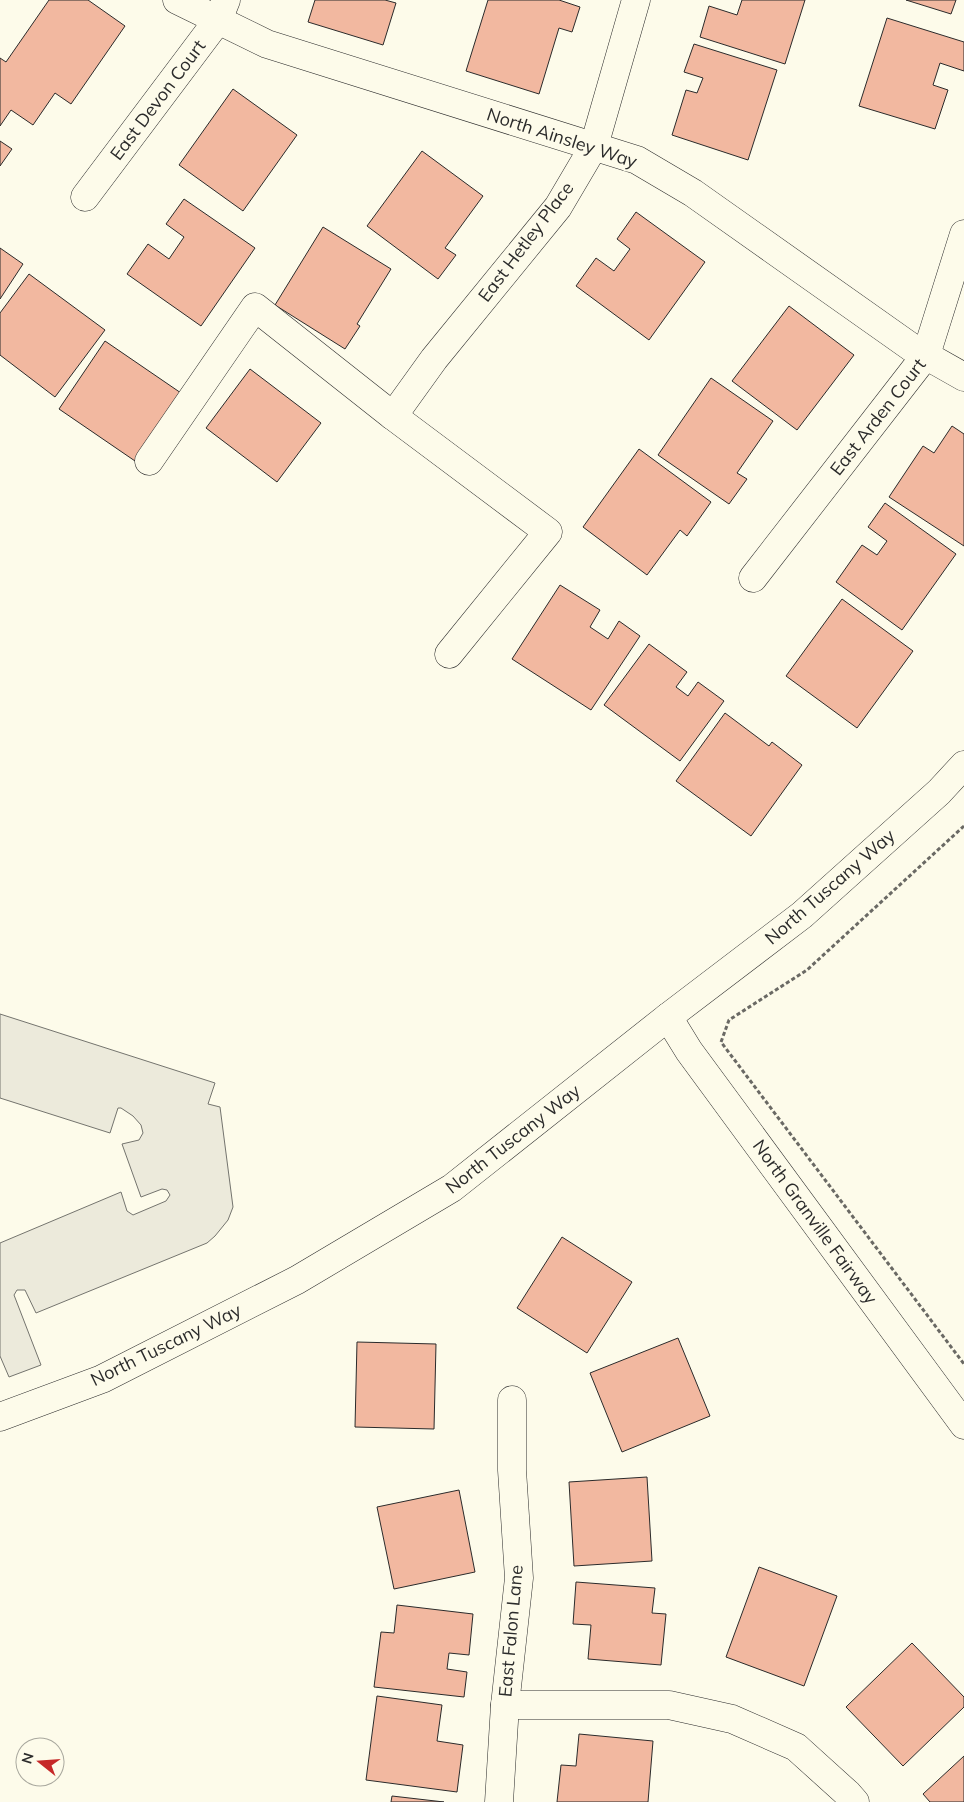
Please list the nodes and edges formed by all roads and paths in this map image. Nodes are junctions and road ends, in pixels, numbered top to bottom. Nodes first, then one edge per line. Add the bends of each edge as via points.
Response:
1 (177, 0) edge
2 (636, 0) edge
3 (222, 10) edge
4 (594, 146) junction
5 (85, 197) dead end
6 (964, 234) edge
7 (926, 355) junction
8 (964, 377) edge
9 (393, 416) junction
10 (149, 462) dead end
11 (753, 578) dead end
12 (449, 654) dead end
13 (964, 765) edge
14 (964, 826) edge
15 (668, 1017) junction
16 (964, 1364) edge
17 (512, 1400) dead end
18 (0, 1417) edge
19 (964, 1425) edge
20 (505, 1705) junction
21 (498, 1802) edge
22 (855, 1802) edge

1 - 3 street, North Ainsley Way
2 - 4 street, East Hetley Place
3 - 4 street, North Ainsley Way via 268,44
3 - 5 street, East Devon Court
4 - 7 street, North Ainsley Way via 637,160 694,193
4 - 9 street, East Hetley Place via 558,207 434,359
6 - 7 street, East Arden Court
7 - 8 street, North Ainsley Way
7 - 11 street, East Arden Court
9 - 10 street via 255,307
9 - 12 street via 548,532
13 - 15 street, North Tuscany Way via 939,792 802,915
14 - 16 path via 807,970 729,1020 721,1042
15 - 18 street, North Tuscany Way via 452,1188 262,1298 102,1379
15 - 19 street, North Granville Fairway
17 - 20 street, East Falon Lane via 518,1578
20 - 21 street, East Falon Lane
20 - 22 street via 669,1705 732,1719 796,1747

